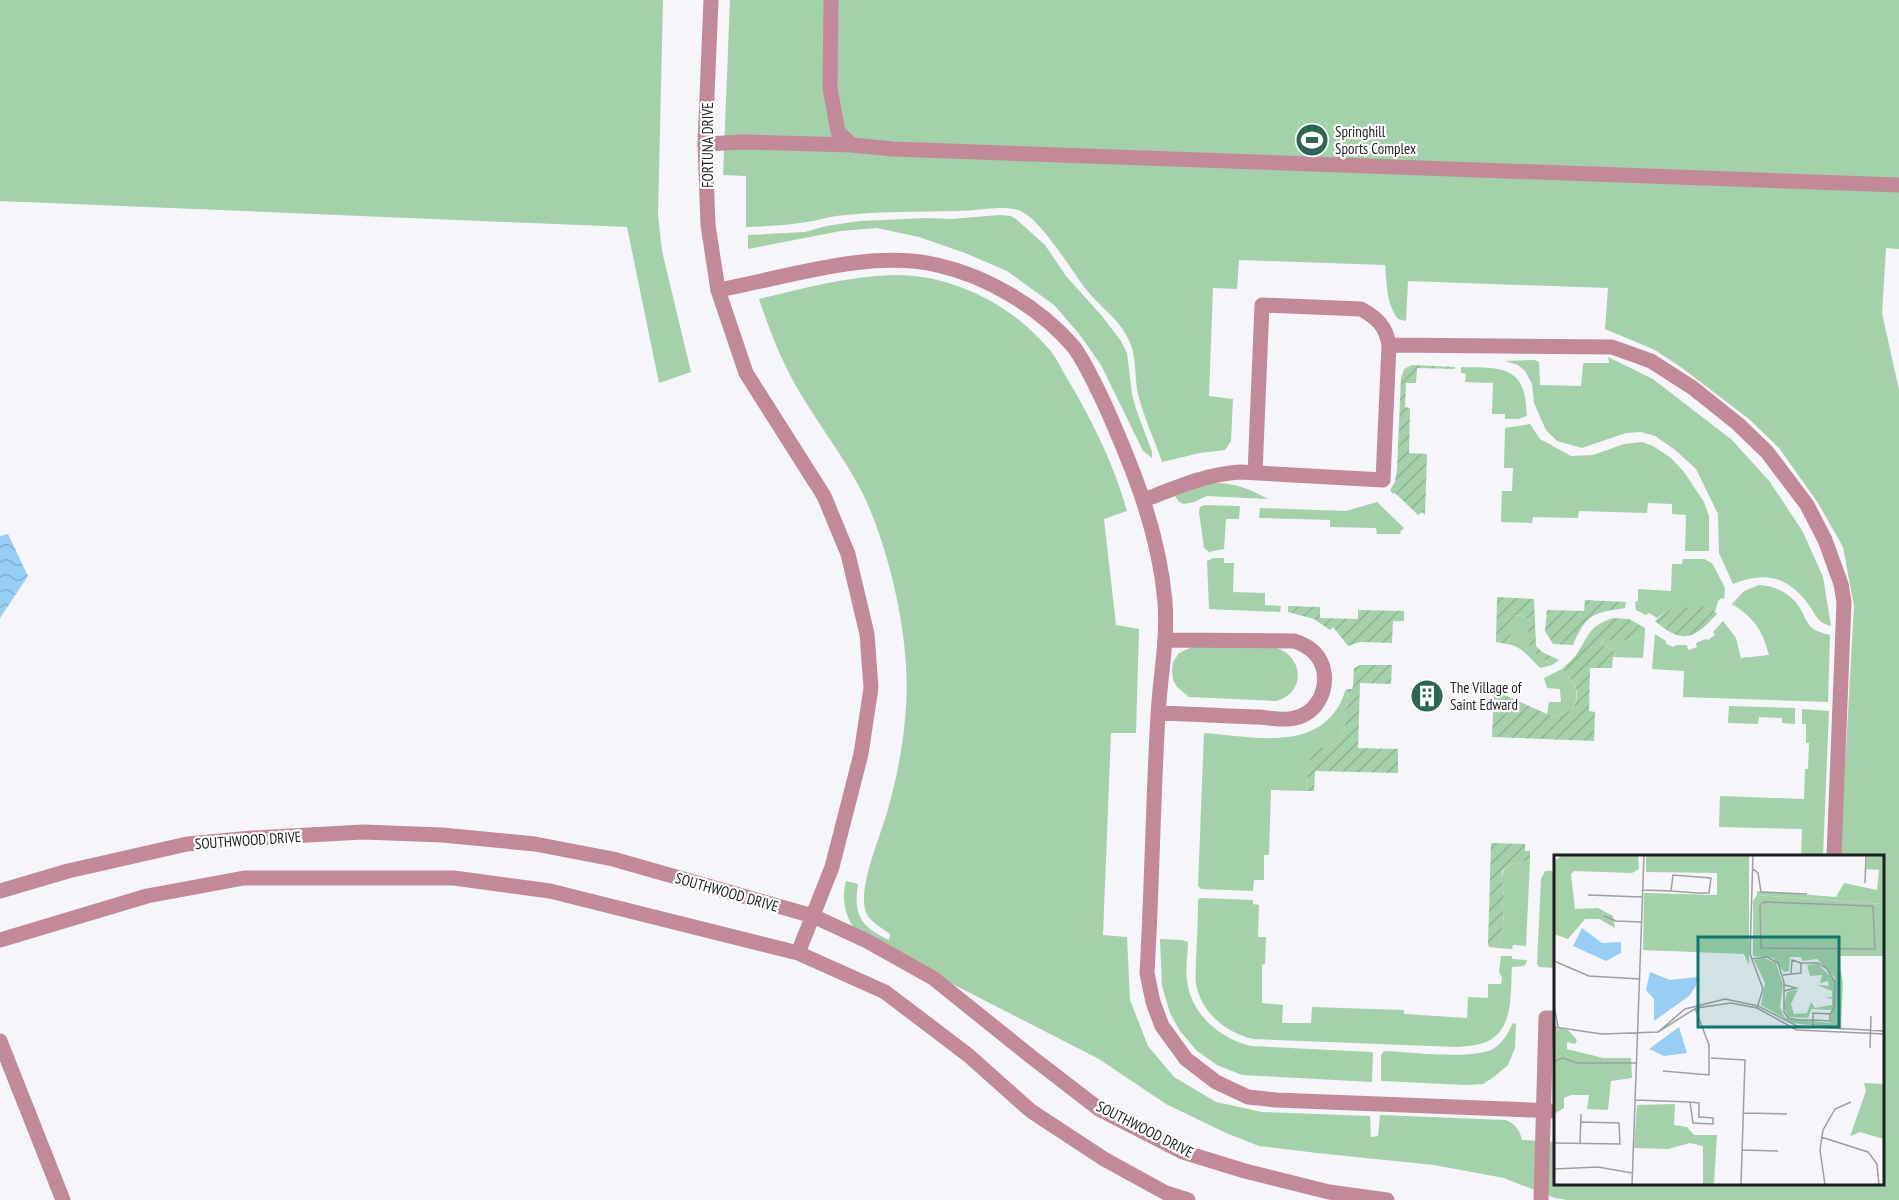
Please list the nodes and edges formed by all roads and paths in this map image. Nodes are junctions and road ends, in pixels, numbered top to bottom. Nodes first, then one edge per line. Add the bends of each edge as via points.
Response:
1 (711, 0) edge
2 (831, 0) edge
3 (705, 144) junction
4 (852, 145) junction
5 (1899, 185) edge
6 (718, 290) junction
7 (1389, 345) junction
8 (1255, 473) junction
9 (1144, 500) junction
10 (1166, 640) junction
11 (1158, 713) junction
12 (1834, 855) edge
13 (0, 891) edge
14 (813, 916) junction
15 (0, 940) edge
16 (798, 953) junction
17 (1554, 1018) edge
18 (0, 1041) edge
19 (1550, 1111) edge
20 (63, 1200) edge
21 (1188, 1200) edge
22 (1387, 1200) edge
23 (1541, 1200) edge

1 - 3 street, FORTUNA DRIVE
2 - 4 street via 832,108 838,132
3 - 4 street
3 - 6 street, FORTUNA DRIVE via 708,225
4 - 5 street
6 - 9 street via 824,267 885,260 935,264 979,278 1047,321 1074,347 1098,390
6 - 14 street, FORTUNA DRIVE via 746,373 824,496 848,554 867,634 871,688 861,754 831,867
7 - 8 street via 1383,480
7 - 8 street via 1381,323 1361,309 1262,305
7 - 12 street via 1612,347 1651,361 1693,388 1767,452 1807,506 1825,540 1844,602
8 - 9 street via 1213,475
9 - 10 street via 1162,580
10 - 11 street
10 - 11 street via 1294,641 1307,645 1316,654 1322,664 1324,686 1315,707 1294,718
11 - 19 street via 1148,973 1162,1026 1186,1059 1216,1082 1248,1097
13 - 14 street, SOUTHWOOD DRIVE via 187,844 363,832 535,844 613,860
14 - 16 street, FORTUNA DRIVE
14 - 22 street, SOUTHWOOD DRIVE via 933,978 1100,1109 1183,1152 1329,1192
15 - 16 street via 147,896 244,878 454,878 550,891
16 - 21 street via 885,992 968,1055 1031,1111 1104,1159 1166,1193
17 - 19 street via 1546,1018
18 - 20 street
19 - 23 street

